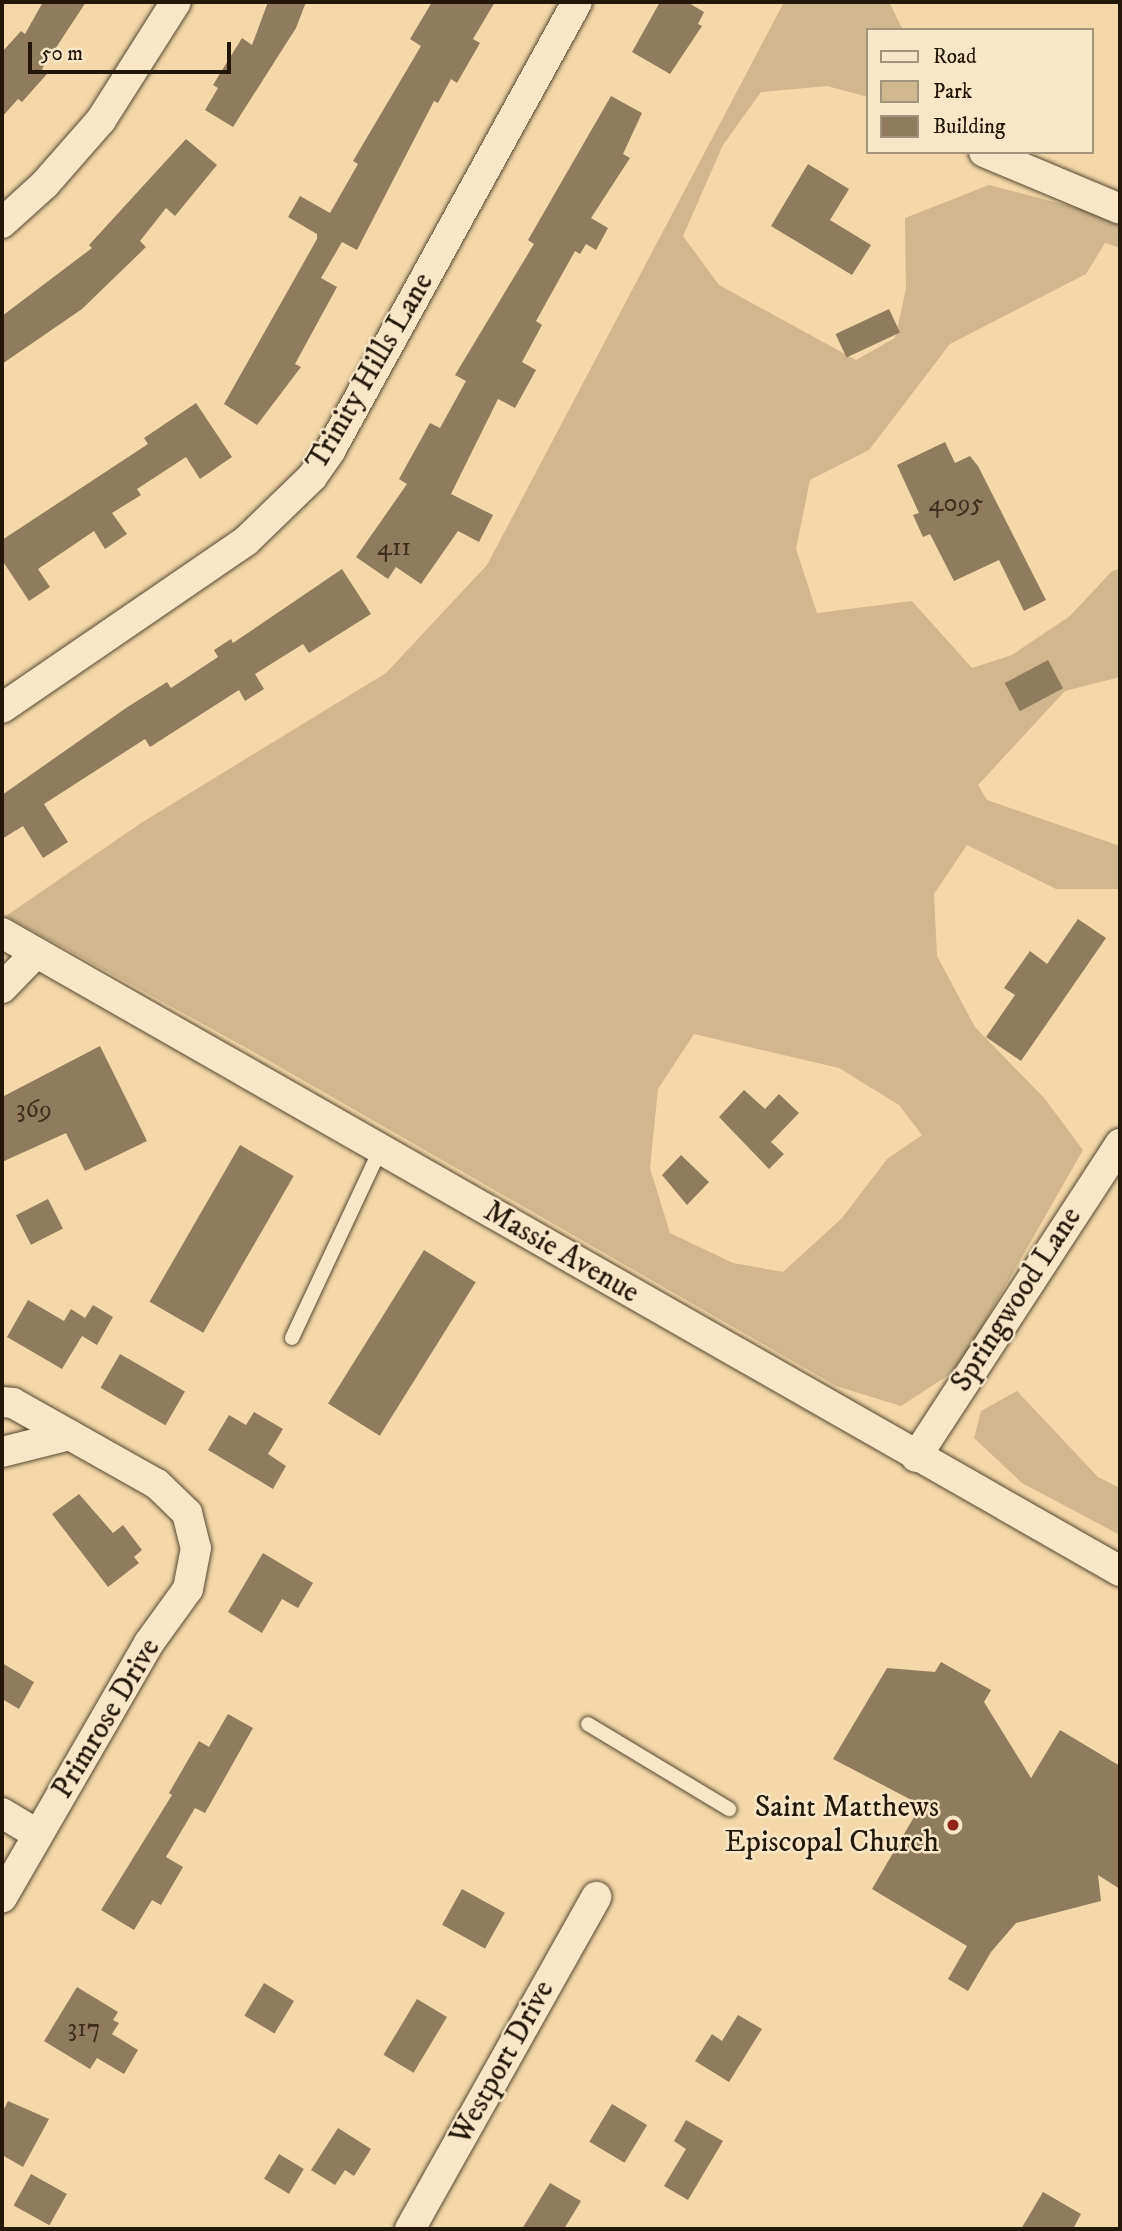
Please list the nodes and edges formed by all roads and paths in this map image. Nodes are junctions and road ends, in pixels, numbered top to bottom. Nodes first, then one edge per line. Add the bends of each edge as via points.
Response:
1 (176, 2) edge
2 (577, 2) edge
3 (989, 154) edge
4 (1120, 209) edge
5 (2, 223) edge
6 (2, 708) edge
7 (2, 933) edge
8 (36, 953) junction
9 (2, 988) edge
10 (1120, 1144) edge
11 (380, 1150) junction
12 (292, 1338) dead end
13 (2, 1402) edge
14 (70, 1435) junction
15 (2, 1452) edge
16 (916, 1457) junction
17 (1120, 1571) edge
18 (588, 1724) dead end
19 (729, 1809) dead end
20 (2, 1813) edge
21 (37, 1834) junction
22 (596, 1897) dead end
23 (2, 1898) edge
24 (410, 2229) edge

1 - 5 street via 102,120
2 - 6 street, Trinity Hills Lane via 312,477 246,541
3 - 4 street
7 - 8 street, Massie Avenue
8 - 9 street
8 - 11 street, Massie Avenue
10 - 16 street, Springwood Lane
11 - 12 lane
11 - 16 street, Massie Avenue
13 - 14 street
14 - 15 street
14 - 21 street, Primrose Drive via 179,1502 194,1536 194,1573
16 - 17 street, Massie Avenue
18 - 19 lane
20 - 21 street
21 - 23 street, Primrose Drive
22 - 24 street, Westport Drive

